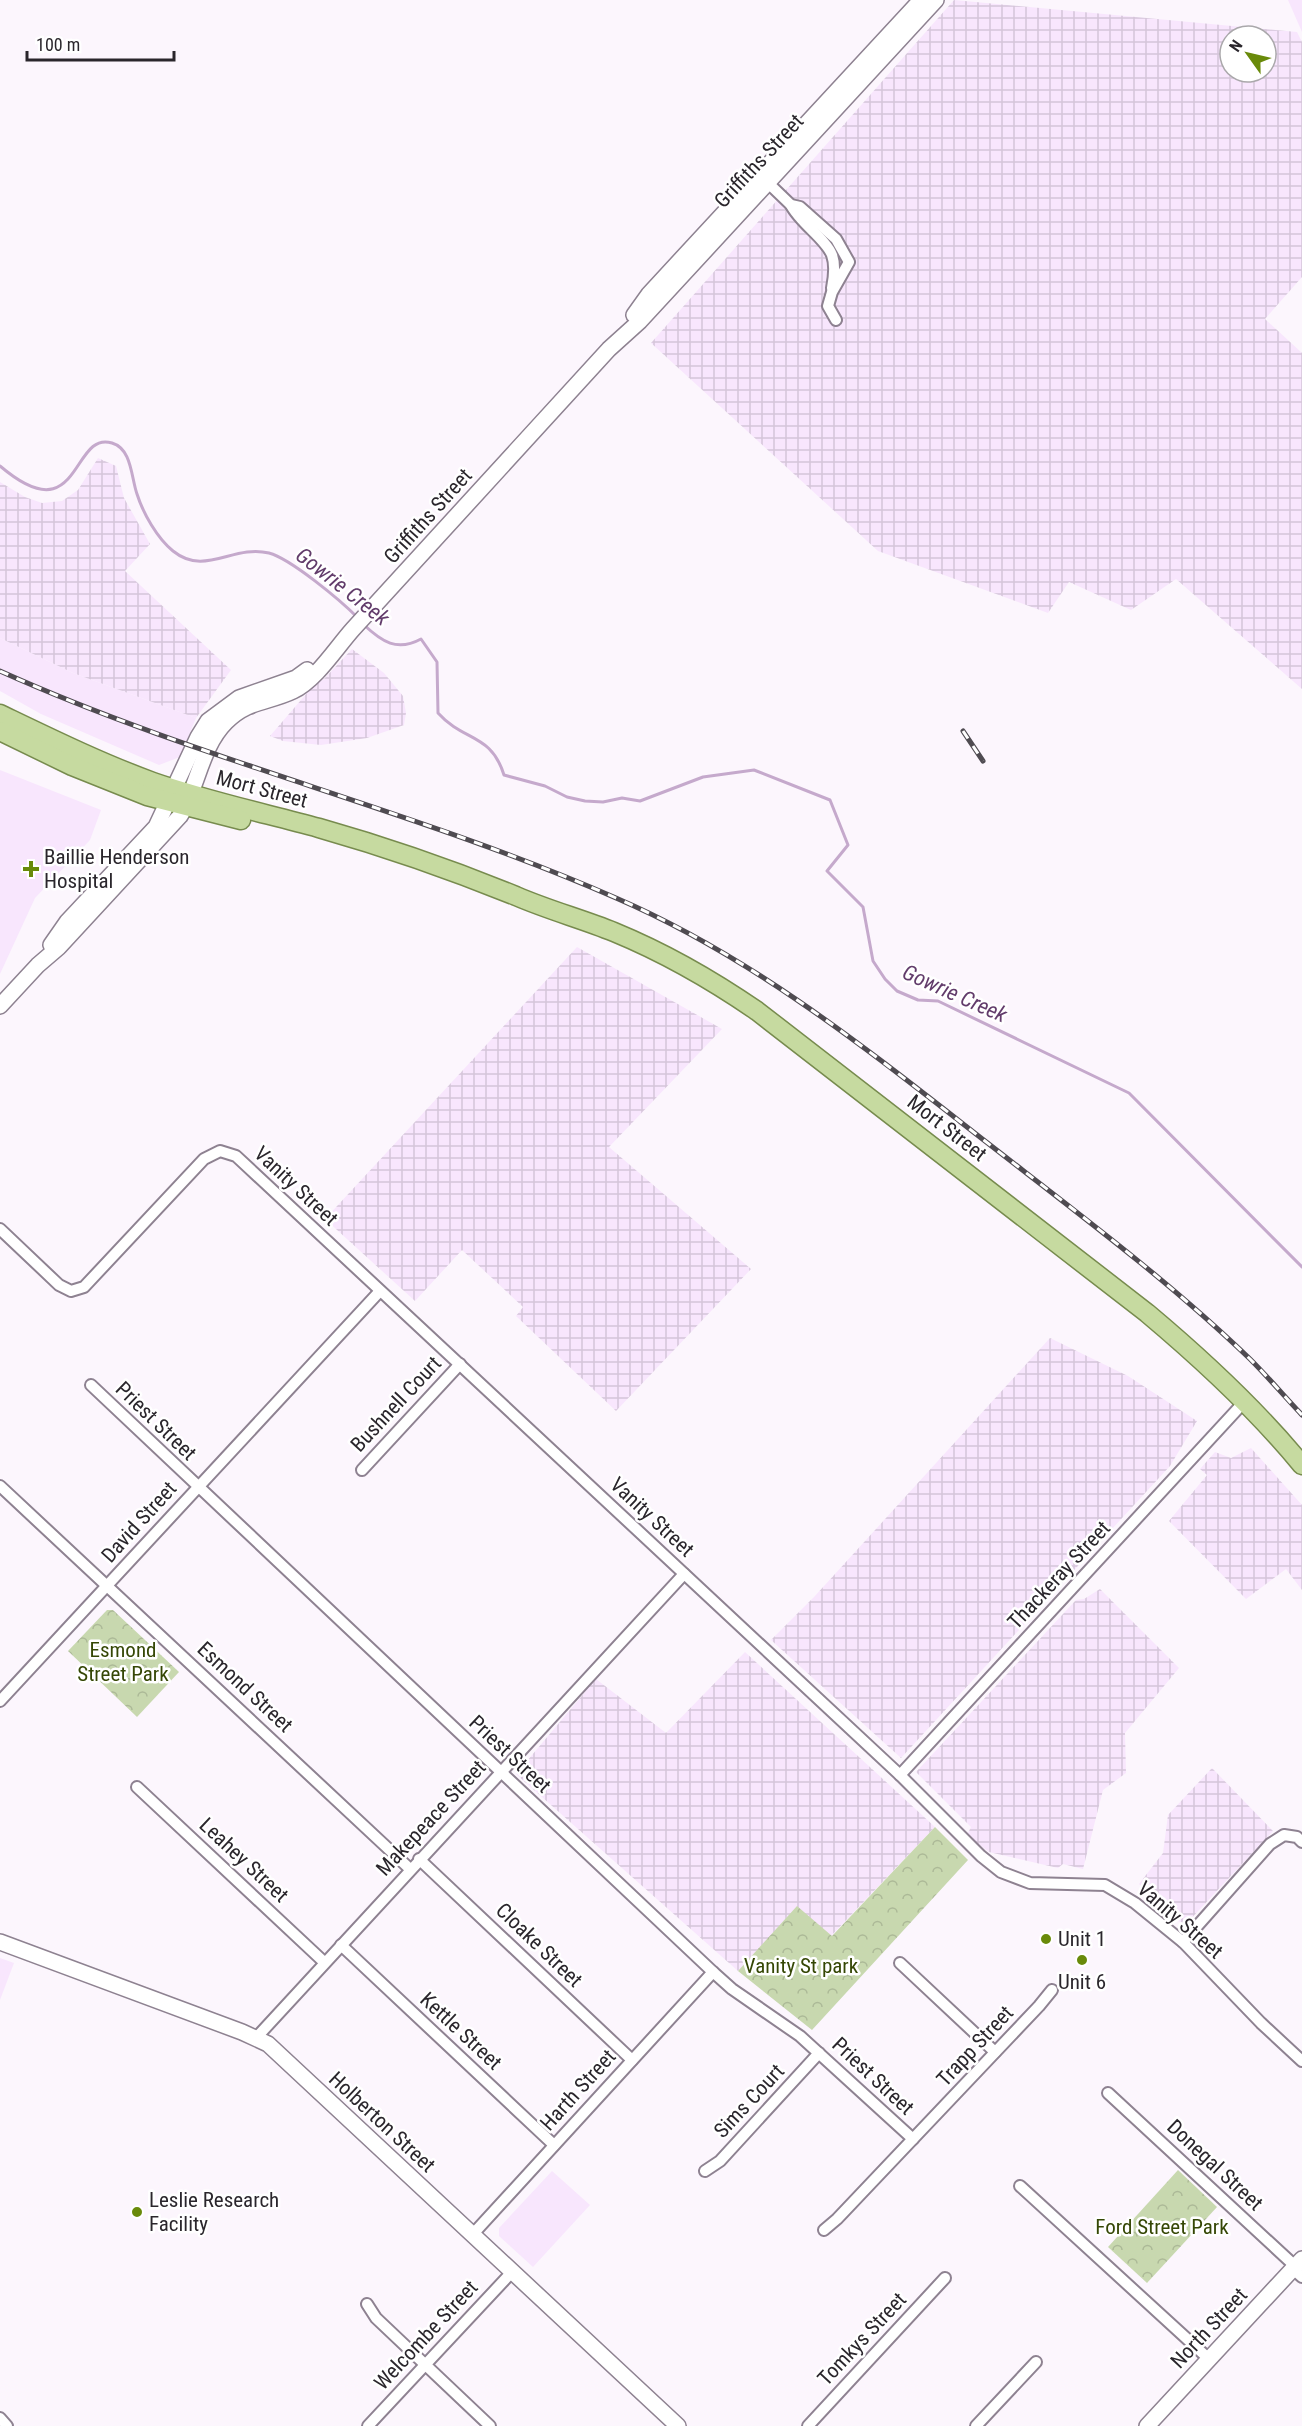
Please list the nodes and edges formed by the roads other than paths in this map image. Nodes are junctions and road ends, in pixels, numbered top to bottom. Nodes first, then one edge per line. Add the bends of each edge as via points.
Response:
1 (921, 0) edge
2 (936, 0) edge
3 (763, 179) junction
4 (791, 205) junction
5 (832, 291) junction
6 (836, 320) dead end
7 (0, 714) edge
8 (0, 731) edge
9 (180, 797) junction
10 (0, 1006) edge
11 (0, 1229) edge
12 (380, 1291) junction
13 (460, 1364) junction
14 (91, 1385) dead end
15 (1245, 1401) junction
16 (1302, 1465) edge
17 (362, 1470) dead end
18 (0, 1486) edge
19 (197, 1487) junction
20 (684, 1574) junction
21 (108, 1585) junction
22 (0, 1701) edge
23 (501, 1771) junction
24 (900, 1775) junction
25 (137, 1786) dead end
26 (1302, 1842) edge
27 (419, 1859) junction
28 (410, 1869) junction
29 (0, 1941) edge
30 (1183, 1942) junction
31 (341, 1945) junction
32 (324, 1962) junction
33 (900, 1963) dead end
34 (713, 1972) junction
35 (1052, 1990) dead end
36 (256, 2038) junction
37 (995, 2052) junction
38 (819, 2054) junction
39 (632, 2060) junction
40 (1302, 2061) edge
41 (1108, 2093) dead end
42 (913, 2139) junction
43 (554, 2145) junction
44 (705, 2171) dead end
45 (1020, 2186) dead end
46 (824, 2230) dead end
47 (473, 2234) junction
48 (1298, 2268) edge
49 (512, 2271) junction
50 (945, 2278) dead end
51 (367, 2304) dead end
52 (1209, 2359) junction
53 (1036, 2362) dead end
54 (425, 2364) junction
55 (0, 2418) edge
56 (7, 2426) edge
57 (368, 2426) edge
58 (490, 2426) edge
59 (678, 2426) edge
60 (808, 2426) edge
61 (975, 2426) edge
62 (1147, 2426) edge

1 - 3 street, Griffiths Street
2 - 3 street, Griffiths Street
3 - 4 street
3 - 9 street, Griffiths Street via 640,321 609,349 327,658 296,678 252,692 207,721 198,737
4 - 5 street via 832,255
4 - 5 street via 800,207 836,239 849,262
5 - 6 street via 828,306
7 - 9 main road, Mort Street
8 - 9 main road, Mort Street via 108,781
9 - 10 street, Griffiths Street via 180,816
9 - 15 main road, Mort Street via 400,852 643,944 718,984 1147,1313
11 - 12 street, Vanity Street via 59,1285 71,1291 84,1287 204,1159 220,1151 236,1156
12 - 13 street, Vanity Street
12 - 19 street, David Street
13 - 17 street, Bushnell Court
13 - 20 street, Vanity Street
14 - 19 street, Priest Street
15 - 16 main road, Mort Street
15 - 24 street, Thackeray Street
18 - 21 street, Esmond Street
19 - 21 street, David Street
19 - 23 street, Priest Street
20 - 23 street, Makepeace Street
20 - 24 street, Vanity Street
21 - 22 street, David Street
21 - 28 street, Esmond Street
23 - 27 street, Makepeace Street
23 - 34 street, Priest Street
24 - 30 street, Vanity Street via 1001,1872 1030,1882 1106,1885
25 - 32 street, Leahey Street
26 - 30 street via 1284,1835 1270,1844
27 - 28 street, Makepeace Street
27 - 39 street, Cloake Street
28 - 31 street, Makepeace Street
29 - 36 street, Holberton Street
30 - 40 street, Vanity Street
31 - 32 street, Makepeace Street
31 - 43 street, Kettle Street
32 - 36 street, Makepeace Street
33 - 37 street
34 - 38 street, Priest Street
34 - 39 street, Harth Street
35 - 37 street, Trapp Street
36 - 47 street, Holberton Street via 268,2044
37 - 42 street, Trapp Street
38 - 42 street, Priest Street
38 - 44 street, Sims Court via 720,2161
39 - 43 street, Harth Street
41 - 48 street, Donegal Street
42 - 46 street, Trapp Street
43 - 47 street, Harth Street
45 - 52 street
47 - 49 street, Holberton Street
48 - 52 street, North Street
49 - 54 street, Welcombe Street
49 - 59 street, Holberton Street
50 - 60 street, Tomkys Street
51 - 54 street via 376,2318
52 - 62 street, North Street
53 - 61 street
54 - 57 street, Welcombe Street
54 - 58 street
55 - 56 street

